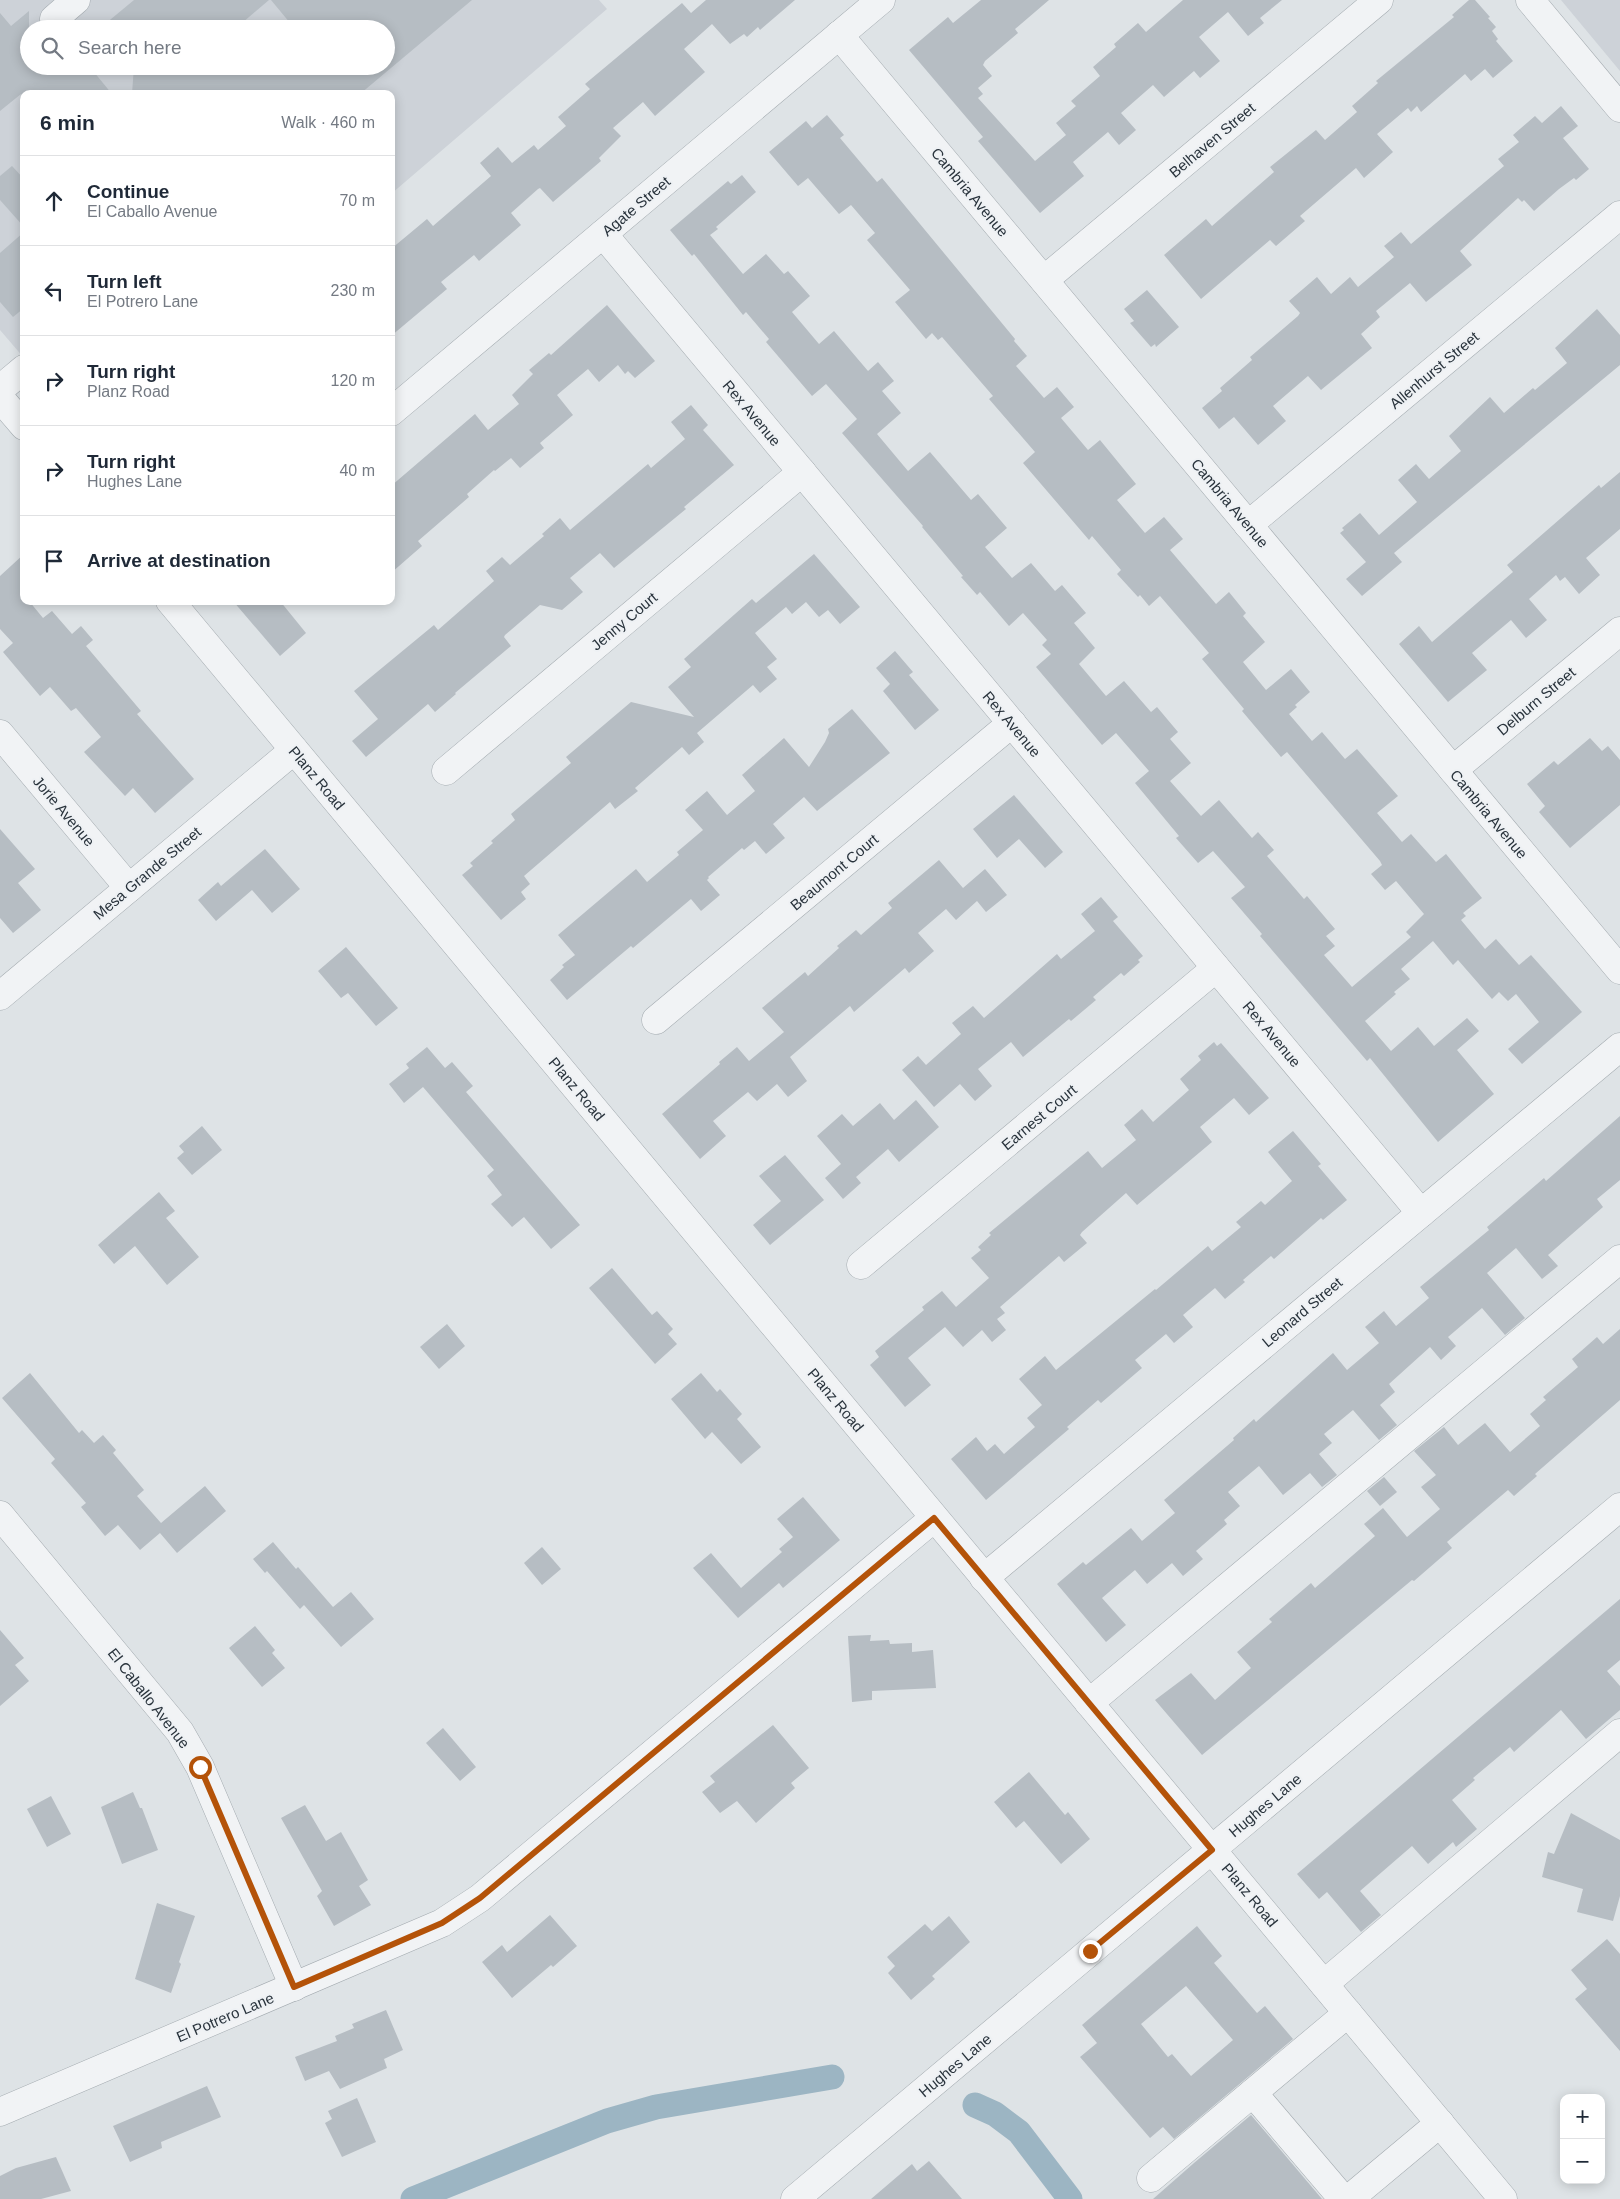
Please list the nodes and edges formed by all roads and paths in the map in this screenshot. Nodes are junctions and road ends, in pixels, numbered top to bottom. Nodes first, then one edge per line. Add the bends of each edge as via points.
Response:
1 (76, 0) edge
2 (881, 0) edge
3 (1379, 0) edge
4 (1530, 0) edge
5 (54, 19) dead end
6 (839, 35) junction
7 (1620, 108) edge
8 (1620, 215) edge
9 (603, 234) junction
10 (1044, 280) junction
11 (20, 372) edge
12 (0, 389) edge
13 (0, 398) edge
14 (395, 409) edge
15 (20, 421) edge
16 (802, 472) junction
17 (1248, 525) junction
18 (173, 605) edge
19 (1620, 631) edge
20 (1012, 723) junction
21 (0, 734) edge
22 (294, 750) junction
23 (1453, 770) junction
24 (446, 771) dead end
25 (129, 888) junction
26 (1216, 968) junction
27 (1620, 970) edge
28 (0, 996) edge
29 (656, 1020) dead end
30 (1620, 1047) edge
31 (1421, 1213) junction
32 (1620, 1259) edge
33 (860, 1265) dead end
34 (1620, 1507) edge
35 (0, 1515) edge
36 (934, 1518) junction
37 (984, 1578) junction
38 (1089, 1702) junction
39 (1620, 1733) edge
40 (1212, 1850) junction
41 (1324, 1984) junction
42 (294, 1987) junction
43 (1348, 2013) junction
44 (1253, 2092) junction
45 (0, 2112) edge
46 (1440, 2123) junction
47 (1151, 2178) dead end
48 (795, 2199) edge
49 (1343, 2199) edge
50 (1349, 2199) edge
51 (1503, 2199) edge

1 - 5 street
2 - 6 street, Agate Street
3 - 10 street, Belhaven Street
4 - 7 street
6 - 9 street, Agate Street
6 - 10 street, Cambria Avenue
8 - 17 street, Allenhurst Street
9 - 14 street, Agate Street
9 - 16 street, Rex Avenue
10 - 17 street, Cambria Avenue
11 - 12 street
13 - 15 street
16 - 20 street, Rex Avenue
16 - 24 street, Jenny Court
17 - 23 street, Cambria Avenue
18 - 22 street, Planz Road
19 - 23 street, Delburn Street
20 - 26 street, Rex Avenue
20 - 29 street, Beaumont Court
21 - 25 street, Jorie Avenue
22 - 25 street, Mesa Grande Street
22 - 36 street, Planz Road
23 - 27 street, Cambria Avenue
25 - 28 street, Mesa Grande Street
26 - 31 street, Rex Avenue
26 - 33 street, Earnest Court
30 - 31 street, Leonard Street
31 - 37 street, Leonard Street
32 - 38 street
34 - 40 street, Hughes Lane
35 - 42 street, El Caballo Avenue via 180,1732 200,1767
36 - 37 street, Planz Road
36 - 42 street, El Potrero Lane via 480,1898 442,1923
37 - 38 street, Planz Road
38 - 40 street, Planz Road
39 - 41 street
40 - 41 street, Planz Road
40 - 48 street, Hughes Lane
41 - 43 street, Planz Road
42 - 45 street, El Potrero Lane
43 - 44 street
43 - 46 street, Planz Road
44 - 47 street
44 - 49 street
46 - 50 street
46 - 51 street, Planz Road

